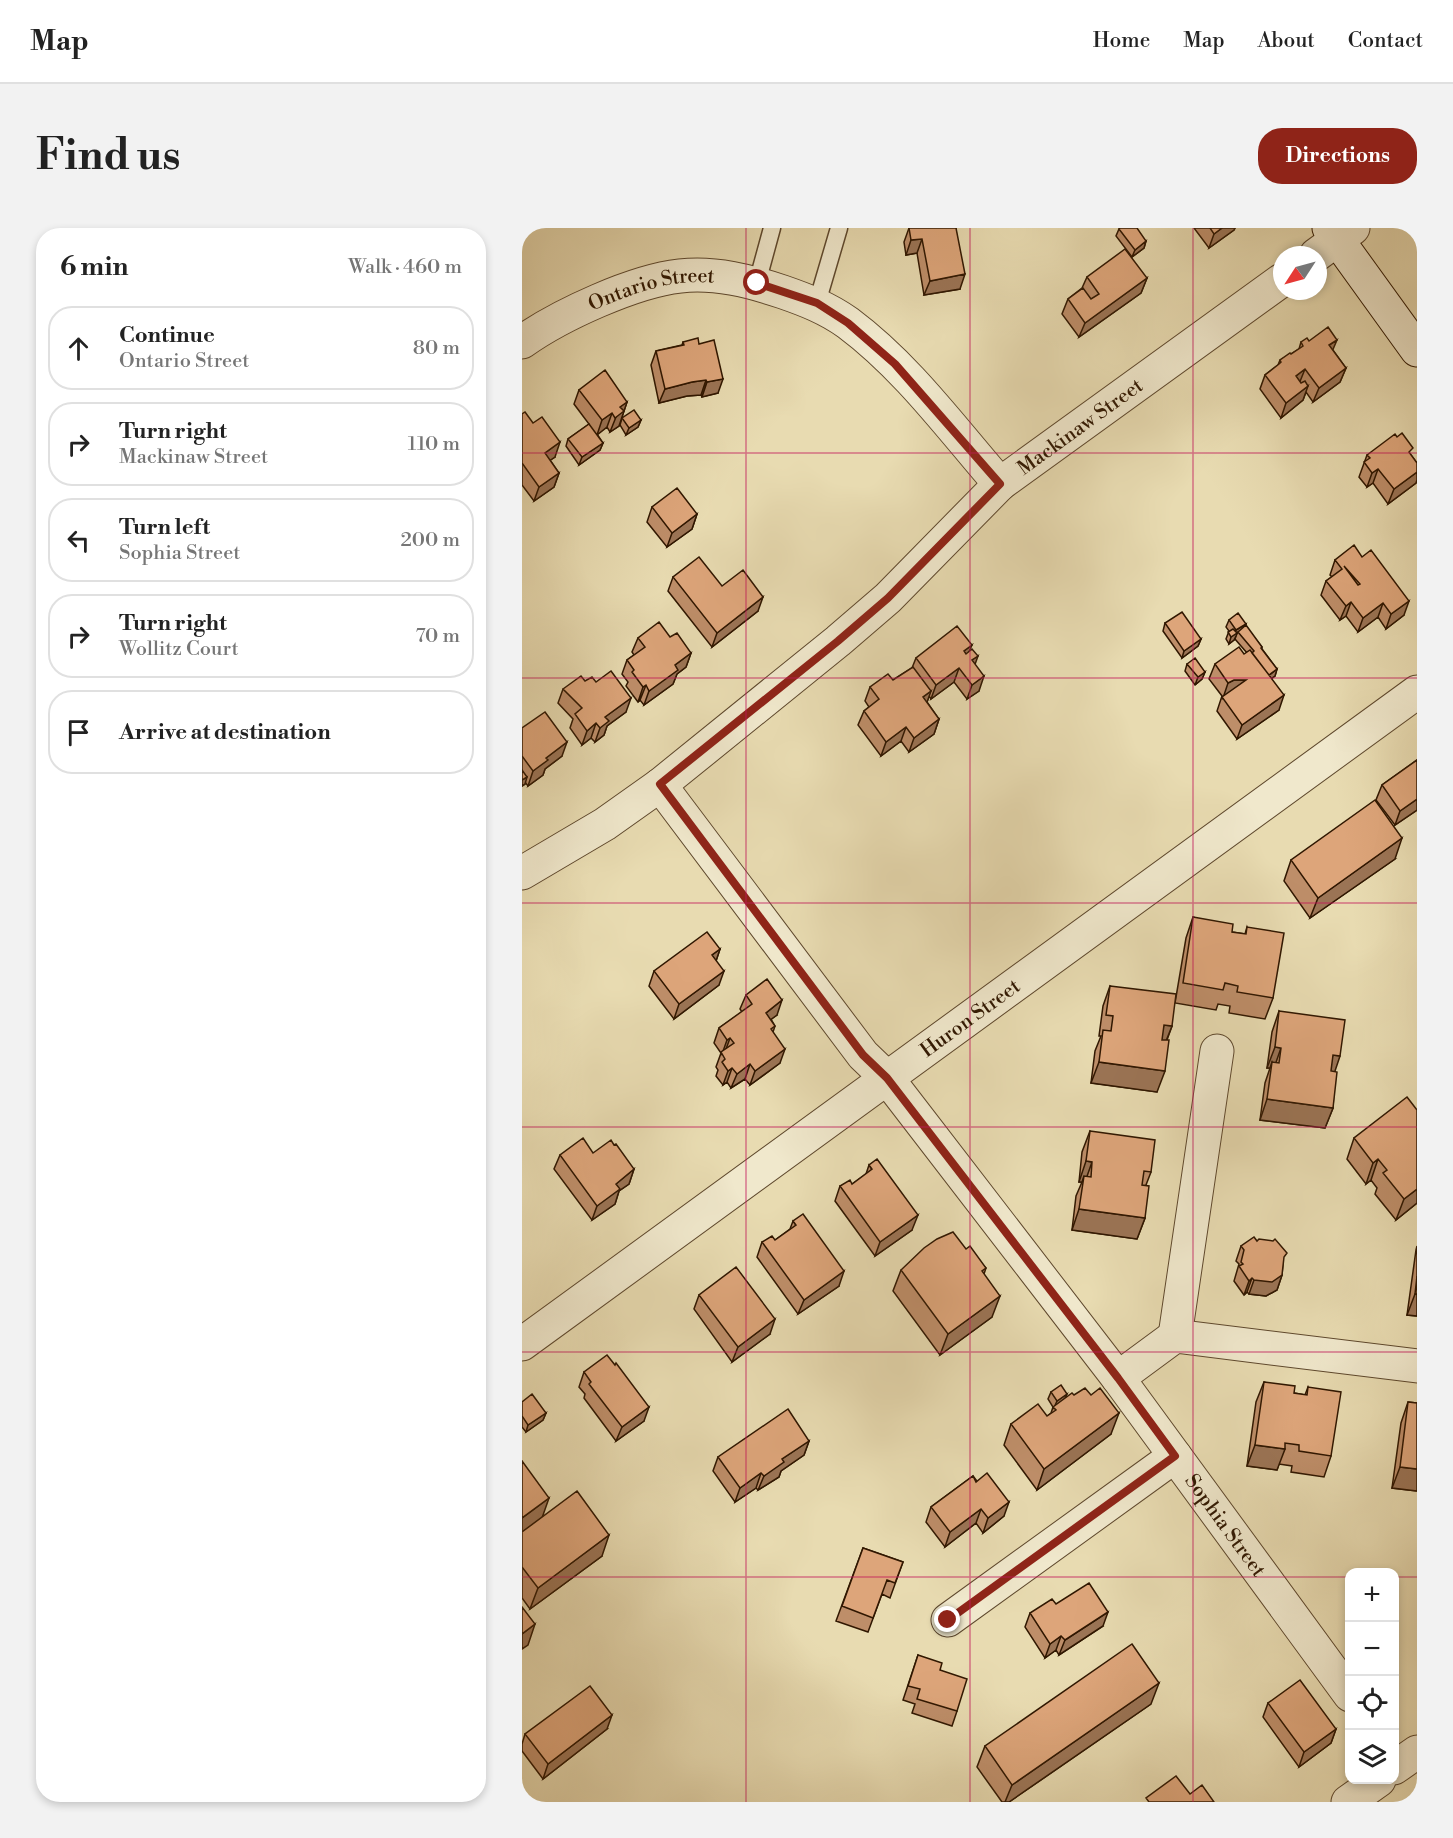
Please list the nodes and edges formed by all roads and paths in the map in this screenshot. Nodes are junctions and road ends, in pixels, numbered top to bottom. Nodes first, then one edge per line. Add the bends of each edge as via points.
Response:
1 (772, 228) edge
2 (839, 228) edge
3 (1334, 237) edge
4 (757, 283) junction
5 (1273, 287) edge
6 (817, 303) junction
7 (522, 342) edge
8 (1417, 350) edge
9 (1000, 484) junction
10 (1417, 692) edge
11 (660, 784) junction
12 (522, 873) edge
13 (1217, 1051) dead end
14 (887, 1078) junction
15 (1175, 1336) junction
16 (522, 1344) edge
17 (1417, 1366) edge
18 (1118, 1378) junction
19 (1175, 1456) junction
20 (948, 1620) dead end
21 (1345, 1688) edge
22 (1371, 1784) edge
23 (1348, 1802) edge

1 - 4 lane
2 - 6 lane
3 - 8 street
4 - 6 street, Ontario Street
4 - 7 street, Ontario Street via 720,276 680,276 632,288 579,310
5 - 9 street, Mackinaw Street
6 - 9 street, Ontario Street via 848,323 895,364
9 - 11 street, Mackinaw Street via 888,598
10 - 14 street, Huron Street
11 - 12 street, Mackinaw Street via 605,824
11 - 14 street, Sophia Street via 863,1055
13 - 15 street
14 - 16 street, Huron Street
14 - 18 street, Sophia Street
15 - 17 street
15 - 18 street
18 - 19 street, Sophia Street
19 - 20 street
19 - 21 street, Sophia Street
22 - 23 street

